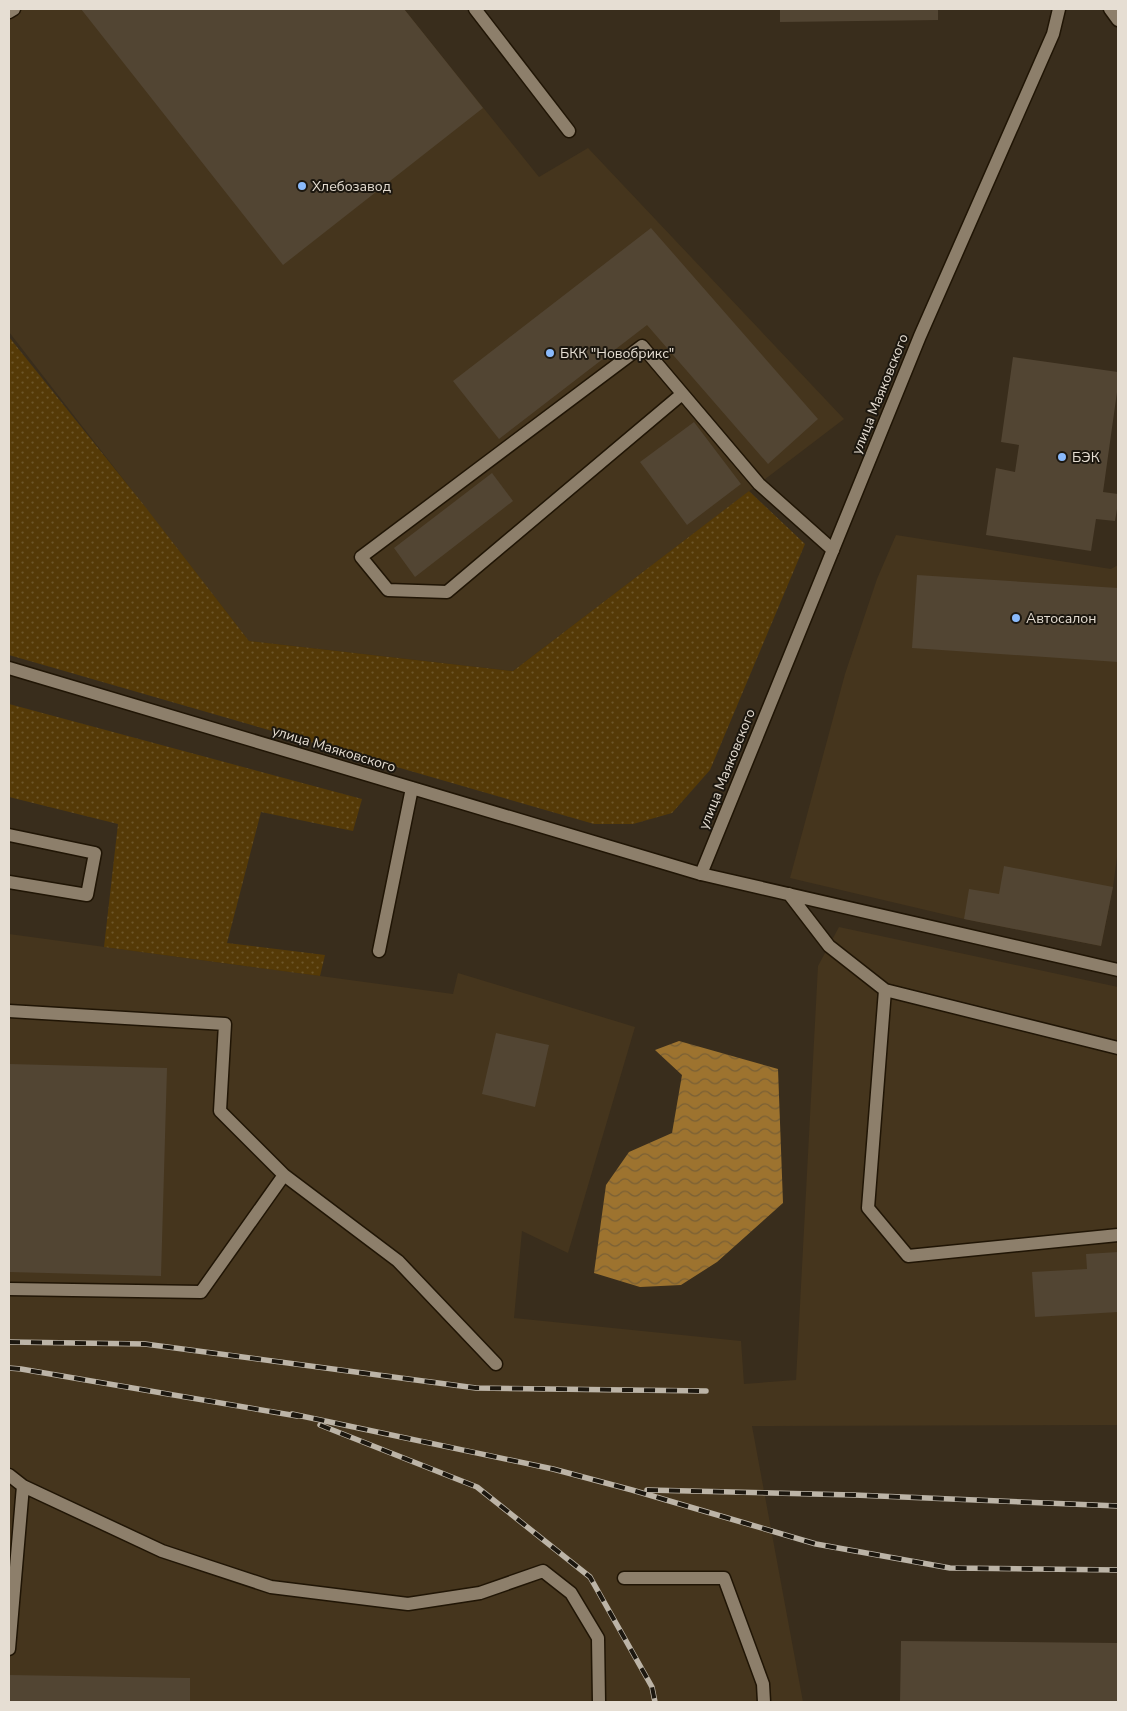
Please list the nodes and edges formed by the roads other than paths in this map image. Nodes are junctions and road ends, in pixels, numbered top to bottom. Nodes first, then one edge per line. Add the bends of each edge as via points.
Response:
1 (14, 9) edge
2 (475, 9) edge
3 (1059, 9) edge
4 (1110, 9) edge
5 (9, 12) edge
6 (1118, 20) edge
7 (569, 131) dead end
8 (682, 394) junction
9 (833, 550) junction
10 (9, 668) edge
11 (412, 788) junction
12 (9, 835) edge
13 (700, 874) junction
14 (9, 882) edge
15 (789, 894) junction
16 (379, 952) dead end
17 (1118, 970) edge
18 (885, 990) junction
19 (9, 1011) edge
20 (1118, 1048) edge
21 (284, 1175) junction
22 (1118, 1235) edge
23 (9, 1289) edge
24 (496, 1364) dead end
25 (9, 1475) edge
26 (23, 1486) junction
27 (624, 1578) dead end
28 (9, 1649) edge
29 (599, 1702) edge
30 (764, 1702) edge

1 - 5 street
2 - 7 street
3 - 9 street, улица Маяковского via 1053,34 920,336
4 - 6 street
8 - 8 street via 642,346 361,556 388,590 446,592
8 - 9 street via 758,484
9 - 13 street, улица Маяковского
10 - 11 street, улица Маяковского
11 - 13 street, улица Маяковского
11 - 16 street
12 - 14 street via 95,853 87,895
13 - 15 street
15 - 17 street
15 - 18 street via 829,946
18 - 20 street
18 - 22 street via 868,1208 908,1256
19 - 21 street via 225,1024 220,1111
21 - 23 street via 200,1292
21 - 24 street via 398,1261
25 - 26 street
26 - 28 street
26 - 29 street via 162,1551 271,1587 408,1604 480,1593 543,1571 571,1593 598,1638
27 - 30 street via 724,1578 763,1684

